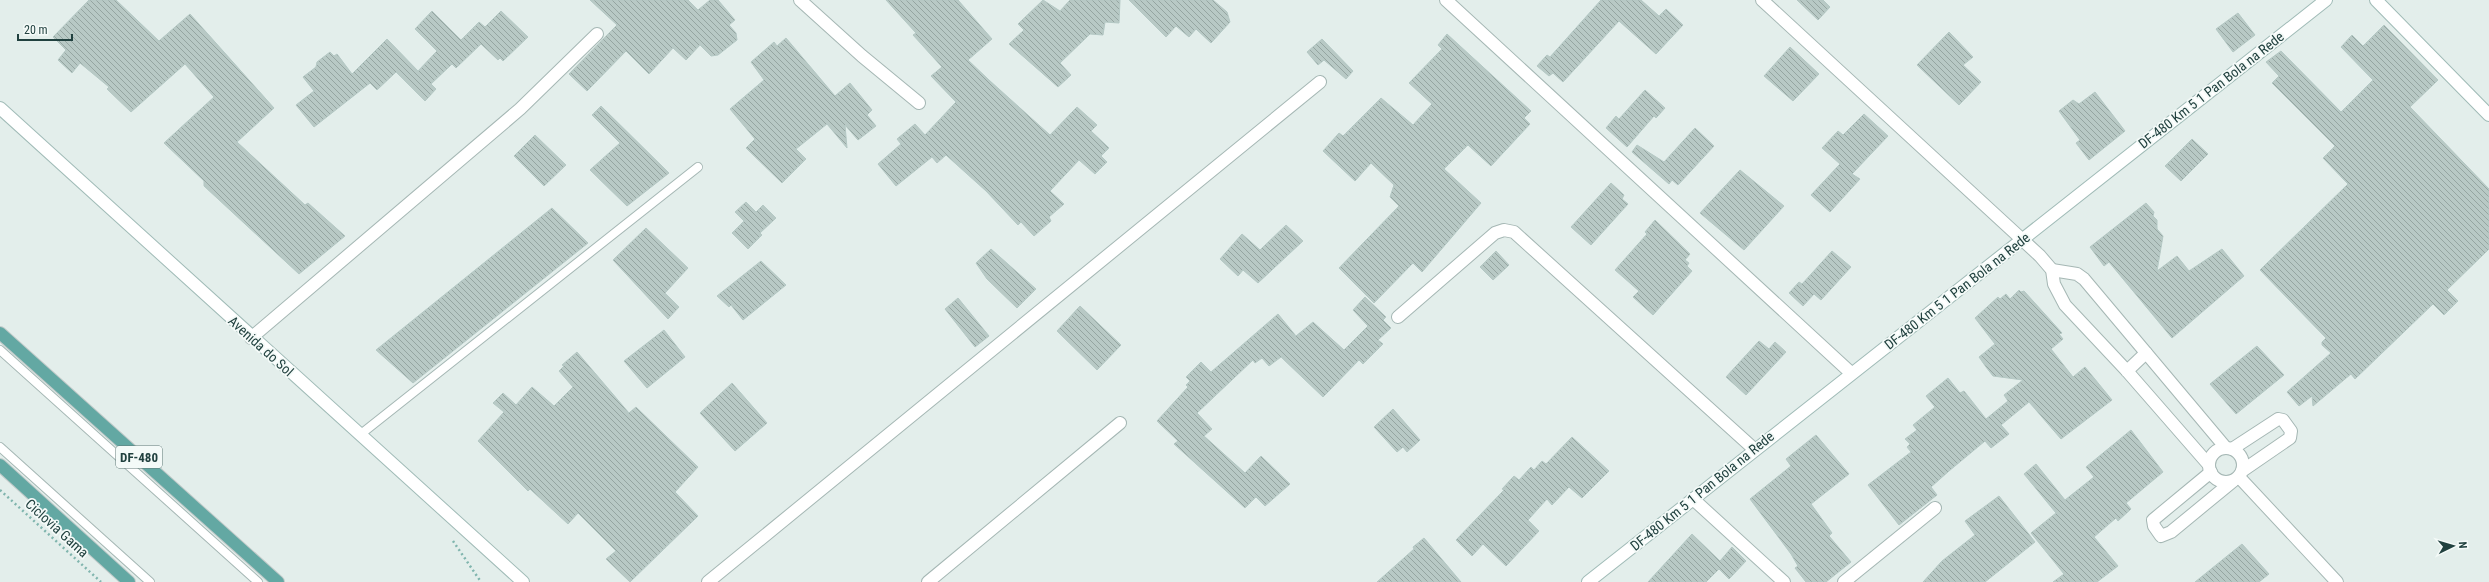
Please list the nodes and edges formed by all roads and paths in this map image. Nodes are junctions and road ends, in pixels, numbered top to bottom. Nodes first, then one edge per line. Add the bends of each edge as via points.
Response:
1 (800, 0) edge
2 (1446, 0) edge
3 (1762, 0) edge
4 (2326, 0) edge
5 (2376, 0) edge
6 (597, 34) dead end
7 (1320, 82) dead end
8 (919, 103) dead end
9 (0, 108) edge
10 (2489, 115) edge
11 (698, 167) dead end
12 (2023, 239) junction
13 (2052, 270) junction
14 (1398, 317) dead end
15 (0, 332) edge
16 (251, 338) junction
17 (0, 350) edge
18 (2146, 354) junction
19 (2127, 371) junction
20 (1851, 374) junction
21 (1120, 423) dead end
22 (361, 434) junction
23 (0, 447) edge
24 (2229, 448) junction
25 (1754, 449) junction
26 (0, 466) edge
27 (2210, 468) junction
28 (2238, 476) junction
29 (0, 490) edge
30 (1693, 499) junction
31 (1935, 508) dead end
32 (101, 582) edge
33 (129, 582) edge
34 (150, 582) edge
35 (258, 582) edge
36 (278, 582) edge
37 (523, 582) edge
38 (708, 582) edge
39 (928, 582) edge
40 (1588, 582) edge
41 (1784, 582) edge
42 (1844, 582) edge
43 (2337, 582) edge

1 - 8 street
2 - 20 street
3 - 12 street
4 - 12 street, DF-480 Km 5 1 Pan Bola na Rede
5 - 10 street
6 - 16 street via 520,109
7 - 38 street
9 - 16 street, Avenida do Sol
11 - 22 lane
12 - 13 street
12 - 20 street, DF-480 Km 5 1 Pan Bola na Rede
13 - 18 street via 2077,274 2084,279
13 - 19 street via 2054,284 2065,305
14 - 25 street via 1495,233 1504,230 1514,232
15 - 36 main road, DF-480
16 - 22 street, Avenida do Sol
17 - 35 lane
18 - 19 street
18 - 24 street
19 - 27 street
20 - 25 street, DF-480 Km 5 1 Pan Bola na Rede
21 - 39 street
22 - 37 street, Avenida do Sol
23 - 34 lane
24 - 27 street via 2214,453
24 - 28 street via 2242,458
24 - 28 street via 2278,419 2283,420 2291,431 2290,438
25 - 30 street, DF-480 Km 5 1 Pan Bola na Rede
26 - 33 main road
27 - 28 street via 2220,481
27 - 28 street via 2153,520 2161,536 2171,532
28 - 43 street
29 - 32 path, Ciclovia Gama
30 - 40 street, DF-480 Km 5 1 Pan Bola na Rede
30 - 41 street
31 - 42 street

